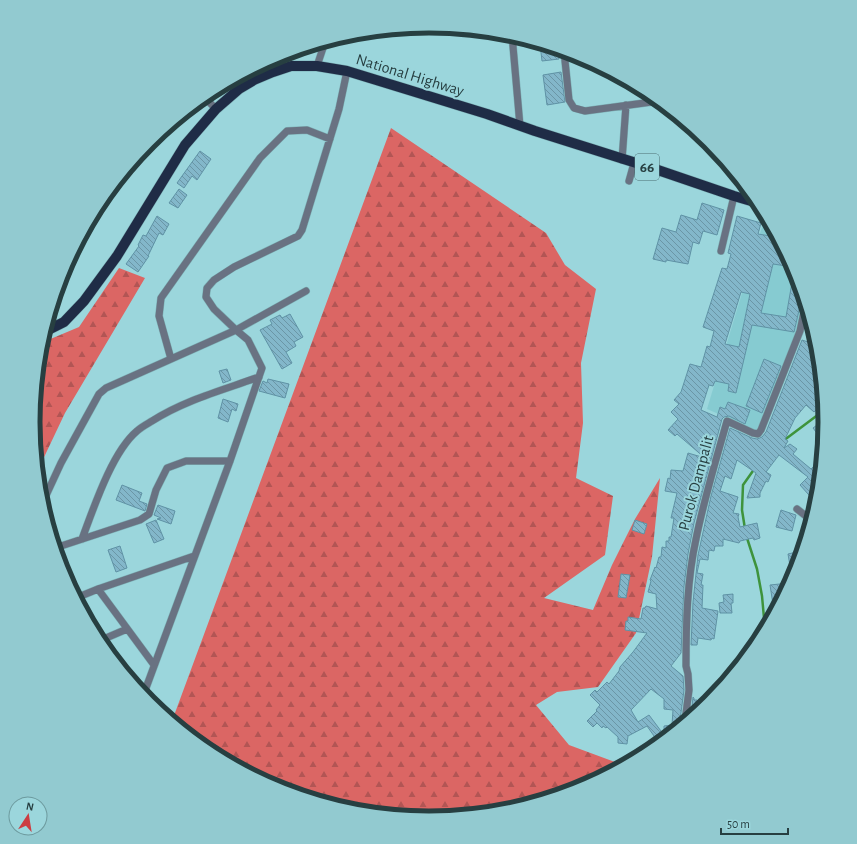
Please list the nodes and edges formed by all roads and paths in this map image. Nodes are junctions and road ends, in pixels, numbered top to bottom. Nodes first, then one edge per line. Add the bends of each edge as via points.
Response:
1 (513, 42) edge
2 (323, 48) edge
3 (565, 58) edge
4 (317, 66) junction
5 (347, 71) junction
6 (235, 84) edge
7 (239, 89) junction
8 (647, 100) edge
9 (208, 101) edge
10 (626, 106) junction
11 (216, 109) junction
12 (520, 126) junction
13 (330, 139) junction
14 (622, 160) junction
15 (634, 163) junction
16 (629, 181) dead end
17 (734, 196) junction
18 (748, 200) edge
19 (721, 251) dead end
20 (306, 291) dead end
21 (803, 317) edge
22 (51, 328) edge
23 (236, 330) junction
24 (171, 359) junction
25 (259, 377) junction
26 (230, 461) junction
27 (46, 494) edge
28 (797, 508) dead end
29 (806, 516) edge
30 (82, 538) junction
31 (60, 546) edge
32 (194, 556) junction
33 (98, 589) junction
34 (81, 596) edge
35 (127, 629) junction
36 (105, 638) edge
37 (154, 665) junction
38 (146, 689) edge
39 (686, 713) edge

1 - 12 street
2 - 4 street
3 - 10 street via 569,100 574,108 585,111
4 - 5 main road, National Highway / 66
4 - 7 main road, National Highway / 66 via 291,66 260,77
5 - 12 main road, National Highway / 66
5 - 13 street
6 - 7 street
7 - 11 main road, National Highway / 66
8 - 10 street
9 - 11 street
10 - 14 street
11 - 22 main road, National Highway / 66 via 185,145 117,256 84,301 64,322
12 - 14 main road, National Highway / 66
13 - 23 street via 298,236 234,267 214,280 207,288 206,297 214,309
13 - 24 street via 307,130 287,131 260,158 161,298 159,316
14 - 15 main road, National Highway / 66
15 - 16 street
15 - 17 main road, National Highway / 66
17 - 18 main road, National Highway / 66
17 - 19 street
20 - 23 street
21 - 39 street, Purok Dampalit via 800,331 761,430 758,434 753,433 727,421 724,431 695,547 688,609 686,666 689,690
23 - 24 street
23 - 25 street via 248,340 262,368
24 - 27 street via 106,388 99,394
25 - 26 street
25 - 30 street via 166,412 137,431 108,472
26 - 30 street via 186,461 167,468 156,490 149,514 140,520
26 - 32 street
28 - 29 street
30 - 31 street
32 - 33 street
32 - 37 street
33 - 34 street
33 - 35 street
35 - 36 street
35 - 37 street
37 - 38 street

